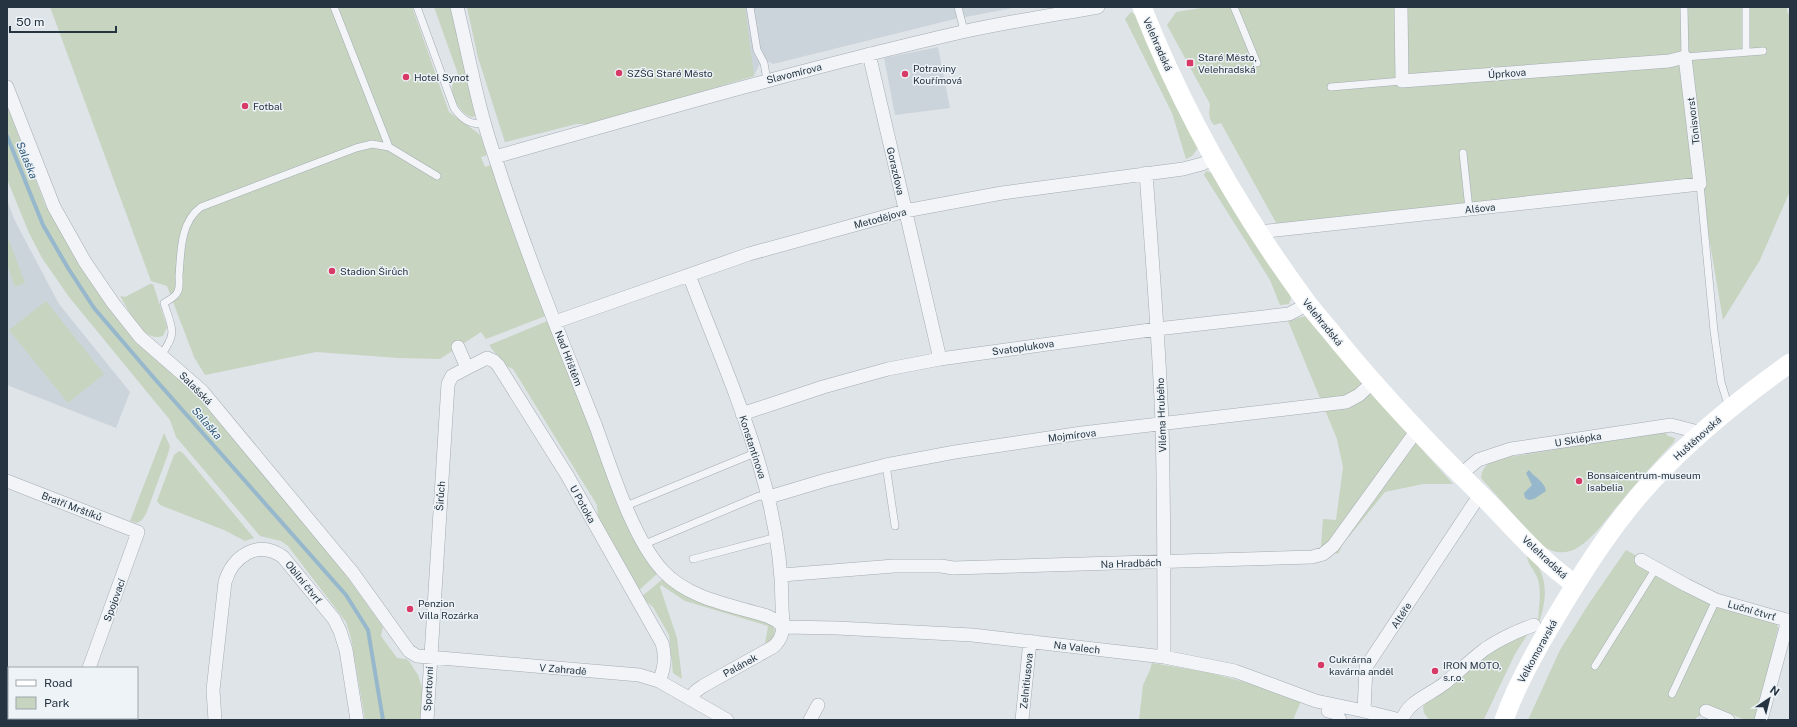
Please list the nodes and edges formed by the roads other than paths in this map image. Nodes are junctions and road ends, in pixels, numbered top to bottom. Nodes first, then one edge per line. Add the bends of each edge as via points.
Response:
1 (334, 7) edge
2 (417, 7) edge
3 (457, 7) edge
4 (750, 7) edge
5 (958, 7) edge
6 (1098, 7) edge
7 (1142, 7) edge
8 (1234, 7) edge
9 (1401, 7) edge
10 (1684, 7) edge
11 (1746, 7) edge
12 (964, 32) junction
13 (1763, 51) dead end
14 (1746, 52) junction
15 (869, 54) junction
16 (1685, 57) junction
17 (1257, 63) dead end
18 (767, 80) junction
19 (1402, 81) junction
20 (7, 87) edge
21 (1331, 87) dead end
22 (484, 123) junction
23 (389, 147) junction
24 (1463, 153) dead end
25 (494, 157) junction
26 (1214, 158) junction
27 (1146, 173) junction
28 (437, 176) dead end
29 (1700, 184) junction
30 (1469, 209) junction
31 (905, 210) junction
32 (1259, 232) junction
33 (689, 275) junction
34 (1308, 304) junction
35 (555, 322) junction
36 (1157, 329) junction
37 (458, 347) dead end
38 (161, 355) junction
39 (940, 358) junction
40 (1790, 363) edge
41 (467, 368) junction
42 (1373, 382) junction
43 (1729, 409) junction
44 (742, 414) junction
45 (1162, 425) junction
46 (1417, 430) junction
47 (1702, 433) junction
48 (755, 453) junction
49 (886, 466) junction
50 (1460, 475) junction
51 (7, 481) edge
52 (1482, 496) junction
53 (769, 497) junction
54 (626, 506) junction
55 (895, 526) dead end
56 (138, 532) joint
57 (777, 537) junction
58 (645, 544) junction
59 (693, 560) dead end
60 (1642, 560) dead end
61 (1164, 562) junction
62 (1656, 568) junction
63 (782, 575) junction
64 (1575, 584) junction
65 (1716, 600) junction
66 (1789, 620) edge
67 (1534, 625) dead end
68 (784, 627) junction
69 (1030, 641) junction
70 (430, 657) junction
71 (1164, 657) junction
72 (1595, 666) dead end
73 (89, 667) edge
74 (659, 681) junction
75 (1672, 694) dead end
76 (690, 699) junction
77 (818, 705) dead end
78 (1328, 711) dead end
79 (1364, 711) junction
80 (1706, 711) dead end
81 (215, 720) edge
82 (356, 720) edge
83 (427, 720) edge
84 (727, 720) edge
85 (810, 720) edge
86 (1022, 720) edge
87 (1340, 720) edge
88 (1401, 720) edge
89 (1504, 720) edge
90 (1728, 720) edge
91 (1761, 720) edge

1 - 23 lane
2 - 22 lane via 454,108 460,117 469,123
3 - 22 street, Nad Hřištěm
4 - 18 lane via 757,50 764,63
5 - 12 lane
6 - 12 street, Slavomírova
7 - 26 street, Velehradská via 1170,71
8 - 17 lane
9 - 19 street
10 - 16 lane
11 - 14 lane
12 - 15 street, Slavomírova
13 - 14 lane
14 - 16 lane
15 - 18 street, Slavomírova
15 - 31 street, Gorazdova
16 - 19 street, Úprkova via 1669,61
16 - 29 street, Tönisvorst
18 - 25 street, Slavomírova
19 - 21 lane
20 - 38 street, Salašská via 54,207 68,234 95,277 134,330
22 - 25 street, Nad Hřištěm
23 - 28 lane
23 - 38 lane via 372,144 356,148 200,207 194,212 188,220 181,247 178,292 164,303 173,335
24 - 30 lane
25 - 35 street, Nad Hřištěm
26 - 27 street, Metodějova via 1183,169
26 - 32 street, Velehradská
27 - 31 street, Metodějova via 1002,193
27 - 36 street, Viléma Hrubého
29 - 30 street, Alšova
29 - 43 lane via 1714,331 1721,382
30 - 32 street, Alšova
31 - 33 street, Metodějova via 749,254
31 - 39 street, Gorazdova
32 - 34 street, Velehradská
33 - 35 street, Metodějova
33 - 44 street, Konstantinova
34 - 36 street, Svatoplukova via 1289,314
34 - 42 street, Velehradská
35 - 54 street, Nad Hřištěm
36 - 39 street, Svatoplukova
36 - 45 street, Viléma Hrubého
37 - 41 street
38 - 70 street, Salašská via 207,397 353,573 404,647 413,654
39 - 44 street, Svatoplukova via 823,387
40 - 43 street, Huštěnovská
41 - 70 street, Širůch via 452,376 448,384
41 - 74 street, U Potoka via 487,358 498,365 567,475 662,643 665,656
42 - 45 street, Mojmírova via 1359,395 1346,402
42 - 46 street, Velehradská
43 - 47 street, Huštěnovská
44 - 48 street, Konstantinova
45 - 49 street, Mojmírova via 1024,441
45 - 61 street, Viléma Hrubého
46 - 50 street, Velehradská
46 - 61 street, Na Hradbách via 1333,546 1323,554
47 - 50 street, U Sklépka via 1671,425 1511,449 1478,460
47 - 64 street, Huštěnovská via 1652,481 1629,508
48 - 53 street, Konstantinova
48 - 54 lane
49 - 53 street, Mojmírova
49 - 55 lane
50 - 52 street, Velehradská
51 - 56 street, Bratří Mrštíků
52 - 64 street, Velehradská via 1550,564
52 - 79 street, Altéře via 1475,502 1366,667
53 - 57 street, Konstantinova
53 - 58 lane via 759,496
54 - 58 street, Nad Hřištěm
56 - 73 street, Spojovací
57 - 59 lane
57 - 63 street, Konstantinova
58 - 68 street, Nad Hřištěm via 665,573 689,591 767,616
60 - 62 street, Luční čtvrť
61 - 63 street, Na Hradbách via 953,568 894,566
61 - 71 street, Viléma Hrubého
62 - 65 street, Luční čtvrť
62 - 72 lane
63 - 68 street, Konstantinova
64 - 89 street, Velkomoravská via 1530,662
65 - 66 street, Luční čtvrť
65 - 75 lane
66 - 91 street, Luční čtvrť
67 - 88 street via 1486,649 1444,684 1412,704
68 - 69 street, Na Valech via 893,630
68 - 76 street, Palánek via 783,634 773,647 703,686
69 - 71 street, Na Valech
69 - 86 street, Zelnitiusova
70 - 74 street, V Zahradě via 639,675
70 - 83 street, Sportovní
71 - 79 street, Na Valech via 1235,671 1316,700
74 - 76 street, V Zahradě
76 - 84 street, V Zahradě
77 - 85 street
78 - 87 street via 1336,713
79 - 88 street
80 - 90 street
81 - 82 street, Obilní čtvrť via 213,690 226,582 238,559 261,550 273,551 283,557 337,624 346,650

